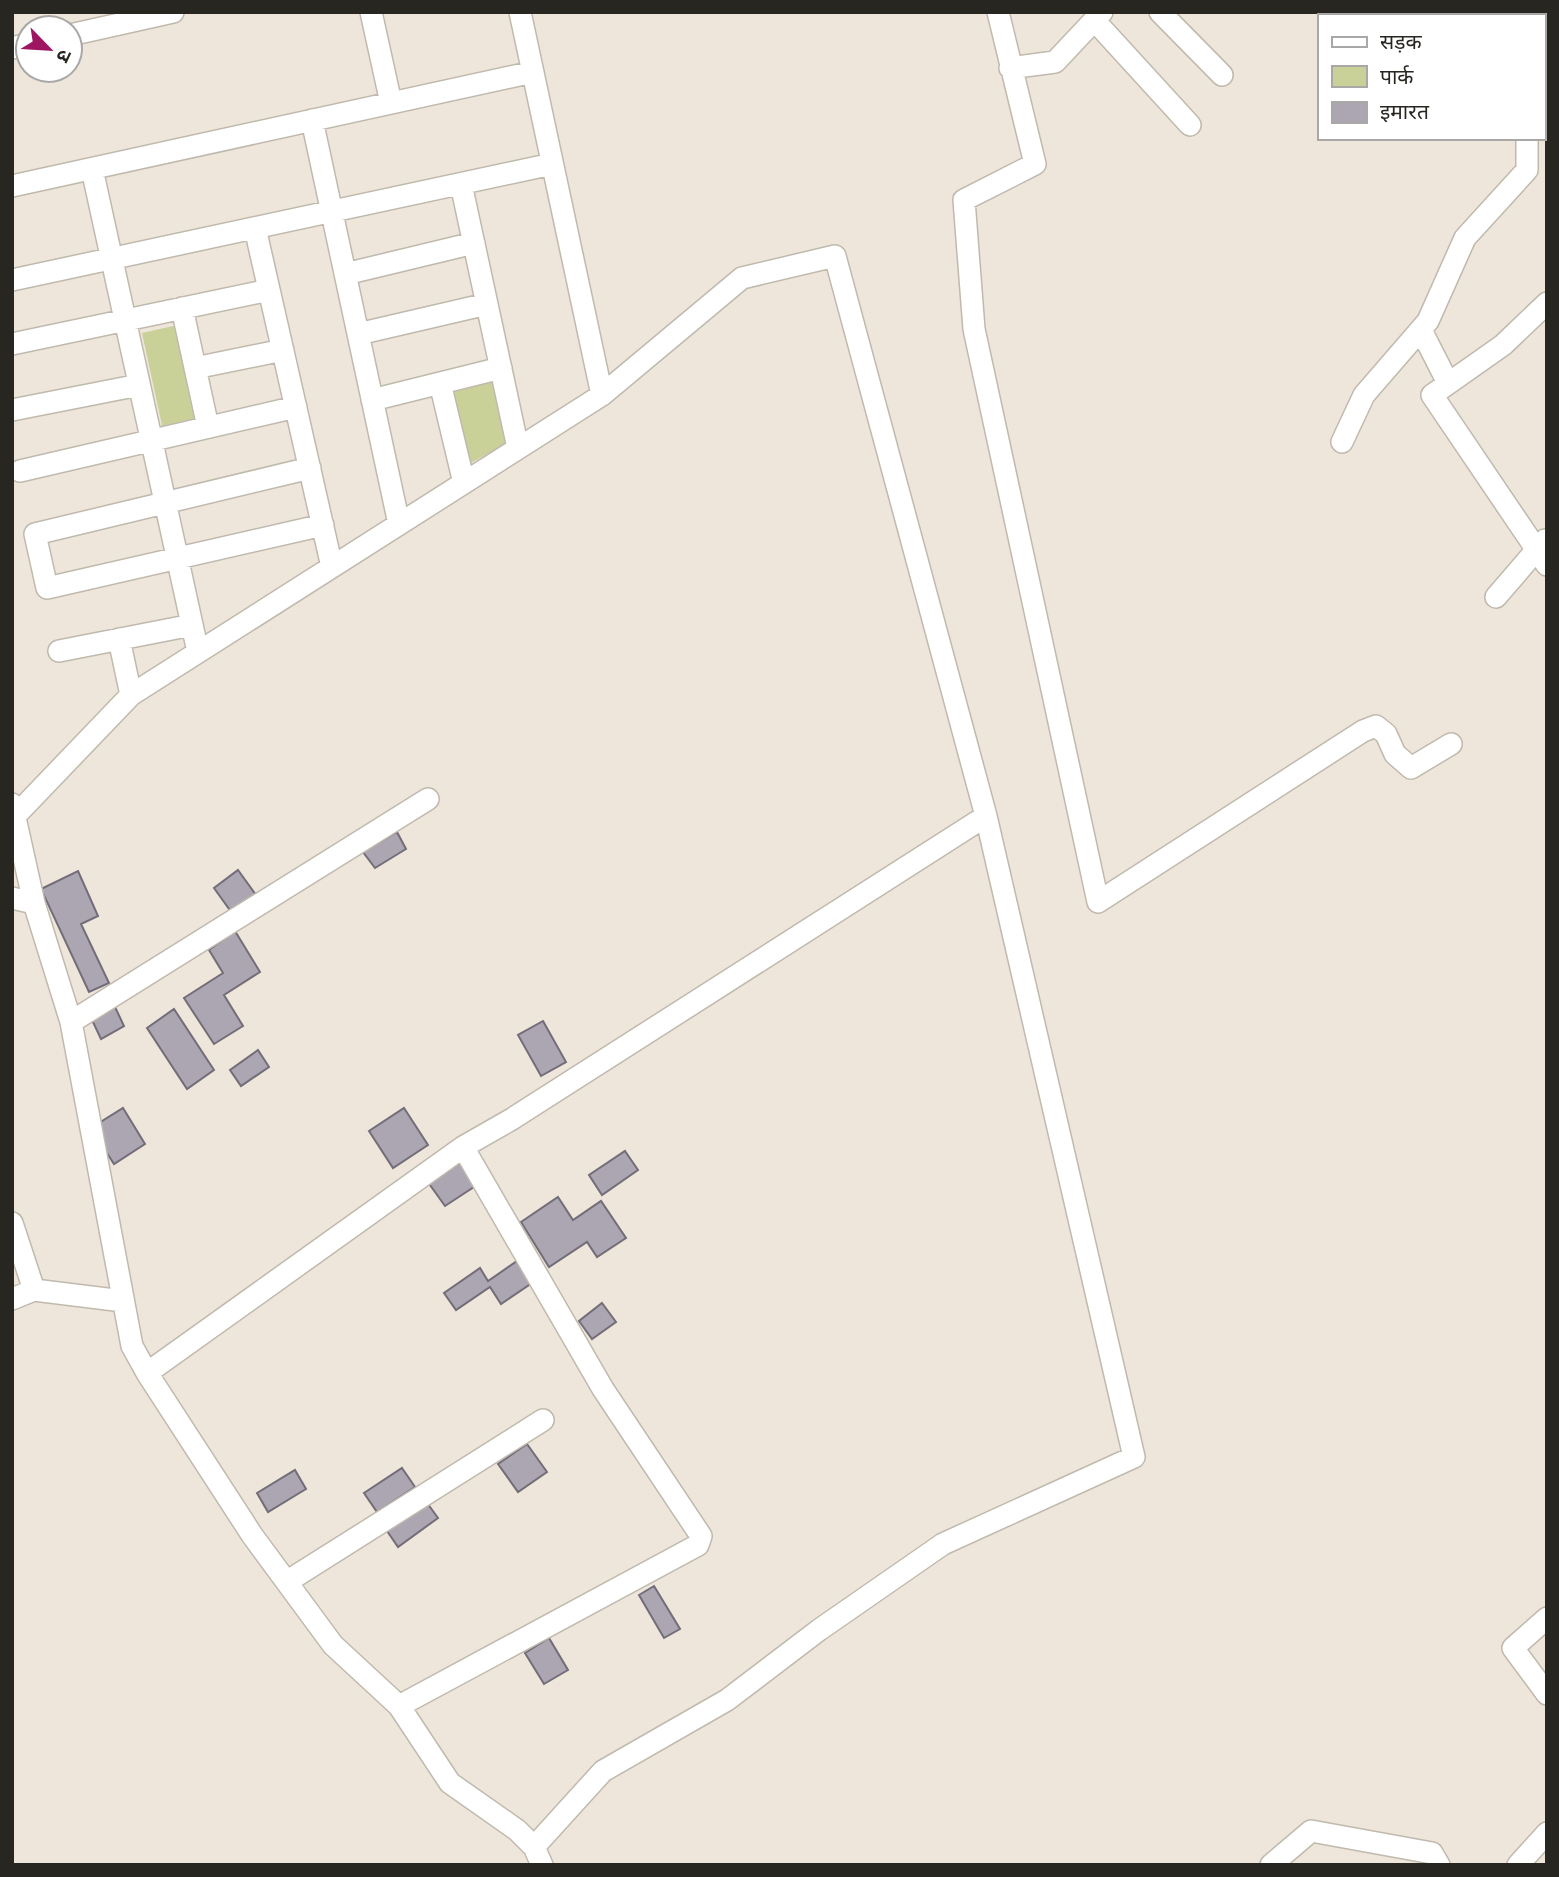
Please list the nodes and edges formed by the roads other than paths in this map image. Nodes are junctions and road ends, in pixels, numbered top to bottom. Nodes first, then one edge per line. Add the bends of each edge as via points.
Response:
1 (173, 12) edge
2 (371, 12) edge
3 (520, 12) edge
4 (998, 12) edge
5 (1160, 12) edge
6 (1098, 16) edge
7 (84, 32) edge
8 (1010, 68) junction
9 (533, 72) junction
10 (1222, 75) dead end
11 (391, 103) junction
12 (312, 121) junction
13 (1190, 125) dead end
14 (1527, 140) edge
15 (552, 164) junction
16 (92, 169) junction
17 (461, 184) junction
18 (12, 186) edge
19 (332, 211) junction
20 (255, 228) junction
21 (474, 243) junction
22 (112, 259) junction
23 (345, 274) junction
24 (12, 281) edge
25 (269, 289) junction
26 (1547, 303) edge
27 (487, 304) junction
28 (182, 308) junction
29 (125, 320) junction
30 (1420, 330) junction
31 (358, 334) junction
32 (12, 344) edge
33 (283, 350) junction
34 (195, 368) junction
35 (501, 368) junction
36 (440, 383) junction
37 (1448, 383) junction
38 (139, 385) junction
39 (602, 395) junction
40 (372, 400) junction
41 (296, 407) junction
42 (12, 411) edge
43 (208, 427) junction
44 (152, 440) junction
45 (1342, 442) dead end
46 (518, 448) junction
47 (310, 468) junction
48 (20, 471) dead end
49 (464, 482) junction
50 (165, 503) junction
51 (399, 524) junction
52 (323, 525) junction
53 (1544, 550) edge
54 (177, 558) junction
55 (332, 567) junction
56 (1496, 597) dead end
57 (191, 625) junction
58 (119, 639) junction
59 (59, 651) dead end
60 (198, 652) junction
61 (131, 695) junction
62 (1451, 744) dead end
63 (428, 799) dead end
64 (13, 812) edge
65 (986, 816) junction
66 (12, 898) edge
67 (34, 903) junction
68 (71, 1022) junction
69 (463, 1147) junction
70 (12, 1223) edge
71 (34, 1290) junction
72 (12, 1299) edge
73 (122, 1301) junction
74 (147, 1373) junction
75 (543, 1420) dead end
76 (288, 1581) junction
77 (1547, 1618) edge
78 (1547, 1694) edge
79 (399, 1706) junction
80 (1547, 1833) edge
81 (538, 1856) edge
82 (1271, 1865) edge
83 (1439, 1865) edge
84 (1518, 1865) edge

1 - 7 street
2 - 11 street
3 - 9 street
4 - 8 street
5 - 10 street
6 - 8 street via 1055,62
6 - 13 street
8 - 62 street via 1035,164 964,200 974,329 1098,902 1363,731 1376,726 1411,768
9 - 11 street
9 - 15 street
11 - 12 street
12 - 16 street
12 - 19 street
14 - 30 street via 1527,170 1465,238
15 - 17 street
15 - 39 street
16 - 18 street
16 - 22 street
17 - 19 street
17 - 21 street
19 - 20 street
19 - 23 street
20 - 22 street
20 - 25 street
21 - 23 street
21 - 27 street
22 - 24 street
22 - 29 street
23 - 31 street
25 - 28 street
25 - 33 street
26 - 37 street via 1503,345
27 - 31 street
27 - 35 street
28 - 29 street
28 - 34 street
29 - 32 street
29 - 38 street
30 - 37 street
30 - 45 street via 1364,395
31 - 40 street
33 - 34 street
33 - 41 street
34 - 43 street
35 - 36 street
35 - 46 street
36 - 40 street
36 - 49 street
37 - 53 street via 1432,395
38 - 42 street
38 - 44 street
39 - 46 street
39 - 65 street via 742,278 835,256
40 - 51 street
41 - 43 street
41 - 47 street
43 - 44 street
44 - 48 street
44 - 50 street
46 - 49 street
47 - 50 street
47 - 52 street
49 - 51 street
50 - 54 street
50 - 54 street via 35,534 47,588
51 - 55 street
52 - 54 street
52 - 55 street
53 - 56 street
54 - 57 street
55 - 60 street
57 - 58 street
57 - 60 street
58 - 59 street
58 - 61 street
60 - 61 street
61 - 64 street
63 - 68 street
64 - 67 street
65 - 69 street
65 - 81 street via 1134,1457 943,1544 727,1700 603,1771
66 - 67 street
67 - 68 street
68 - 73 street
69 - 74 street
69 - 79 street via 603,1389 701,1536 698,1545
70 - 71 street
71 - 72 street
71 - 73 street
73 - 74 street via 132,1346
74 - 76 street
75 - 76 street
76 - 79 street via 333,1645
77 - 78 street via 1513,1648
79 - 81 street via 450,1783 517,1830
80 - 84 street
82 - 83 street via 1311,1831 1432,1853

